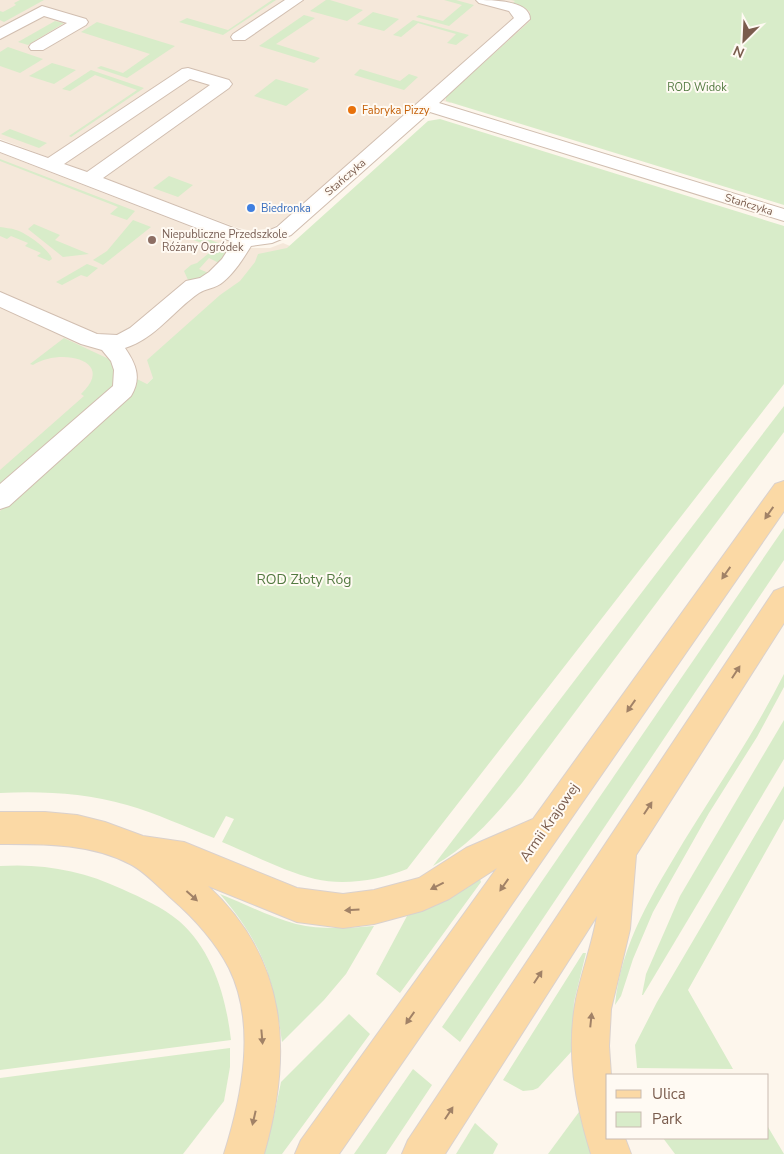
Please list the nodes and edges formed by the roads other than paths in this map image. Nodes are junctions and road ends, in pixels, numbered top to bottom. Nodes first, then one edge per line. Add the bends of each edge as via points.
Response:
1 (295, 0) edge
2 (484, 0) edge
3 (0, 34) edge
4 (239, 37) dead end
5 (37, 47) dead end
6 (427, 105) junction
7 (0, 146) edge
8 (50, 165) junction
9 (88, 180) junction
10 (784, 215) edge
11 (245, 239) junction
12 (0, 299) edge
13 (109, 344) junction
14 (784, 491) edge
15 (0, 499) edge
16 (784, 599) edge
17 (0, 828) edge
18 (542, 831) junction
19 (621, 849) junction
20 (143, 852) junction
21 (606, 1138) edge
22 (606, 1139) edge
23 (244, 1154) edge
24 (314, 1154) edge
25 (422, 1154) edge
26 (611, 1154) edge

1 - 4 street
2 - 6 street, Stańczyka via 517,10 522,19
3 - 5 street via 42,11 80,22
6 - 10 street, Stańczyka
6 - 11 street, Stańczyka via 284,231 268,238
7 - 8 street, Stańczyka
8 - 9 street, Stańczyka
8 - 9 street via 188,73 222,84
9 - 11 street, Stańczyka
11 - 13 street via 230,263 209,282 194,286 129,339
12 - 13 street via 89,339
13 - 15 street via 126,368 123,390
14 -> 18 main road, Armii Krajowej
19 -> 16 main road
17 - 20 main road via 78,831
18 -> 20 main road via 478,860 422,894 352,911 297,905 184,859
18 -> 24 main road, Armii Krajowej
21 -> 19 main road via 597,1108 589,1037 598,980 610,938
25 -> 19 main road
20 -> 23 main road via 197,899 226,930 252,981 261,1020 263,1049 260,1090
26 -> 22 main road

